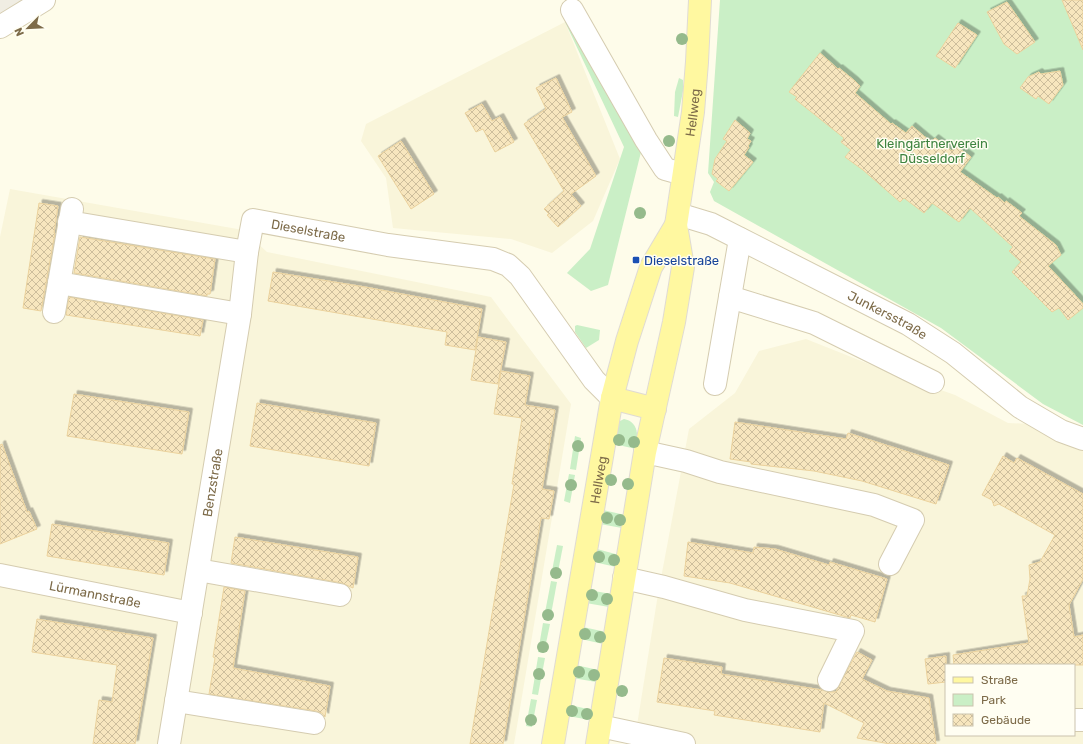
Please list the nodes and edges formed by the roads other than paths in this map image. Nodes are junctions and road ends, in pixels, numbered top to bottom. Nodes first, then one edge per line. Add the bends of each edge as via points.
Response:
1 (44, 0) edge
2 (700, 0) edge
3 (572, 10) dead end
4 (0, 27) edge
5 (682, 174) junction
6 (253, 220) joint
7 (677, 220) junction
8 (740, 239) junction
9 (247, 252) junction
10 (59, 283) junction
11 (730, 296) junction
12 (54, 312) dead end
13 (240, 314) junction
14 (933, 382) dead end
15 (715, 384) dead end
16 (612, 398) junction
17 (655, 409) junction
18 (1083, 439) edge
19 (646, 452) junction
20 (890, 564) dead end
21 (198, 570) junction
22 (0, 575) edge
23 (624, 578) junction
24 (340, 595) dead end
25 (191, 613) junction
26 (829, 680) dead end
27 (176, 701) junction
28 (314, 723) dead end
29 (598, 735) edge
30 (169, 744) edge
31 (553, 744) edge
32 (684, 744) edge

1 - 4 street
2 - 5 main road, Hellweg via 693,112
3 - 5 street via 665,169
5 - 7 main road, Hellweg
6 - 9 street, Benzstraße
6 - 16 street, Dieselstraße via 388,245 493,259 508,265 520,276 594,380
7 - 8 street, Junkersstraße via 711,224
7 - 16 main road, Hellweg via 651,267
7 - 17 main road, Hellweg via 683,267
8 - 11 street
8 - 18 street, Junkersstraße via 908,324 953,353 1020,407 1061,431
9 - 10 street via 70,215
9 - 13 street, Benzstraße
10 - 12 street
10 - 13 street
11 - 14 street via 814,323
11 - 15 street
13 - 21 street, Benzstraße
16 - 17 main road
16 - 31 main road, Hellweg
17 - 19 main road, Hellweg
19 - 20 street via 720,472 874,505 913,520
19 - 23 main road, Hellweg
21 - 24 street
21 - 25 street, Benzstraße
22 - 25 street, Lürmannstraße
23 - 26 street via 745,610 852,631
23 - 29 main road, Hellweg
25 - 27 street, Benzstraße
27 - 28 street
27 - 30 street, Benzstraße
29 - 32 street

